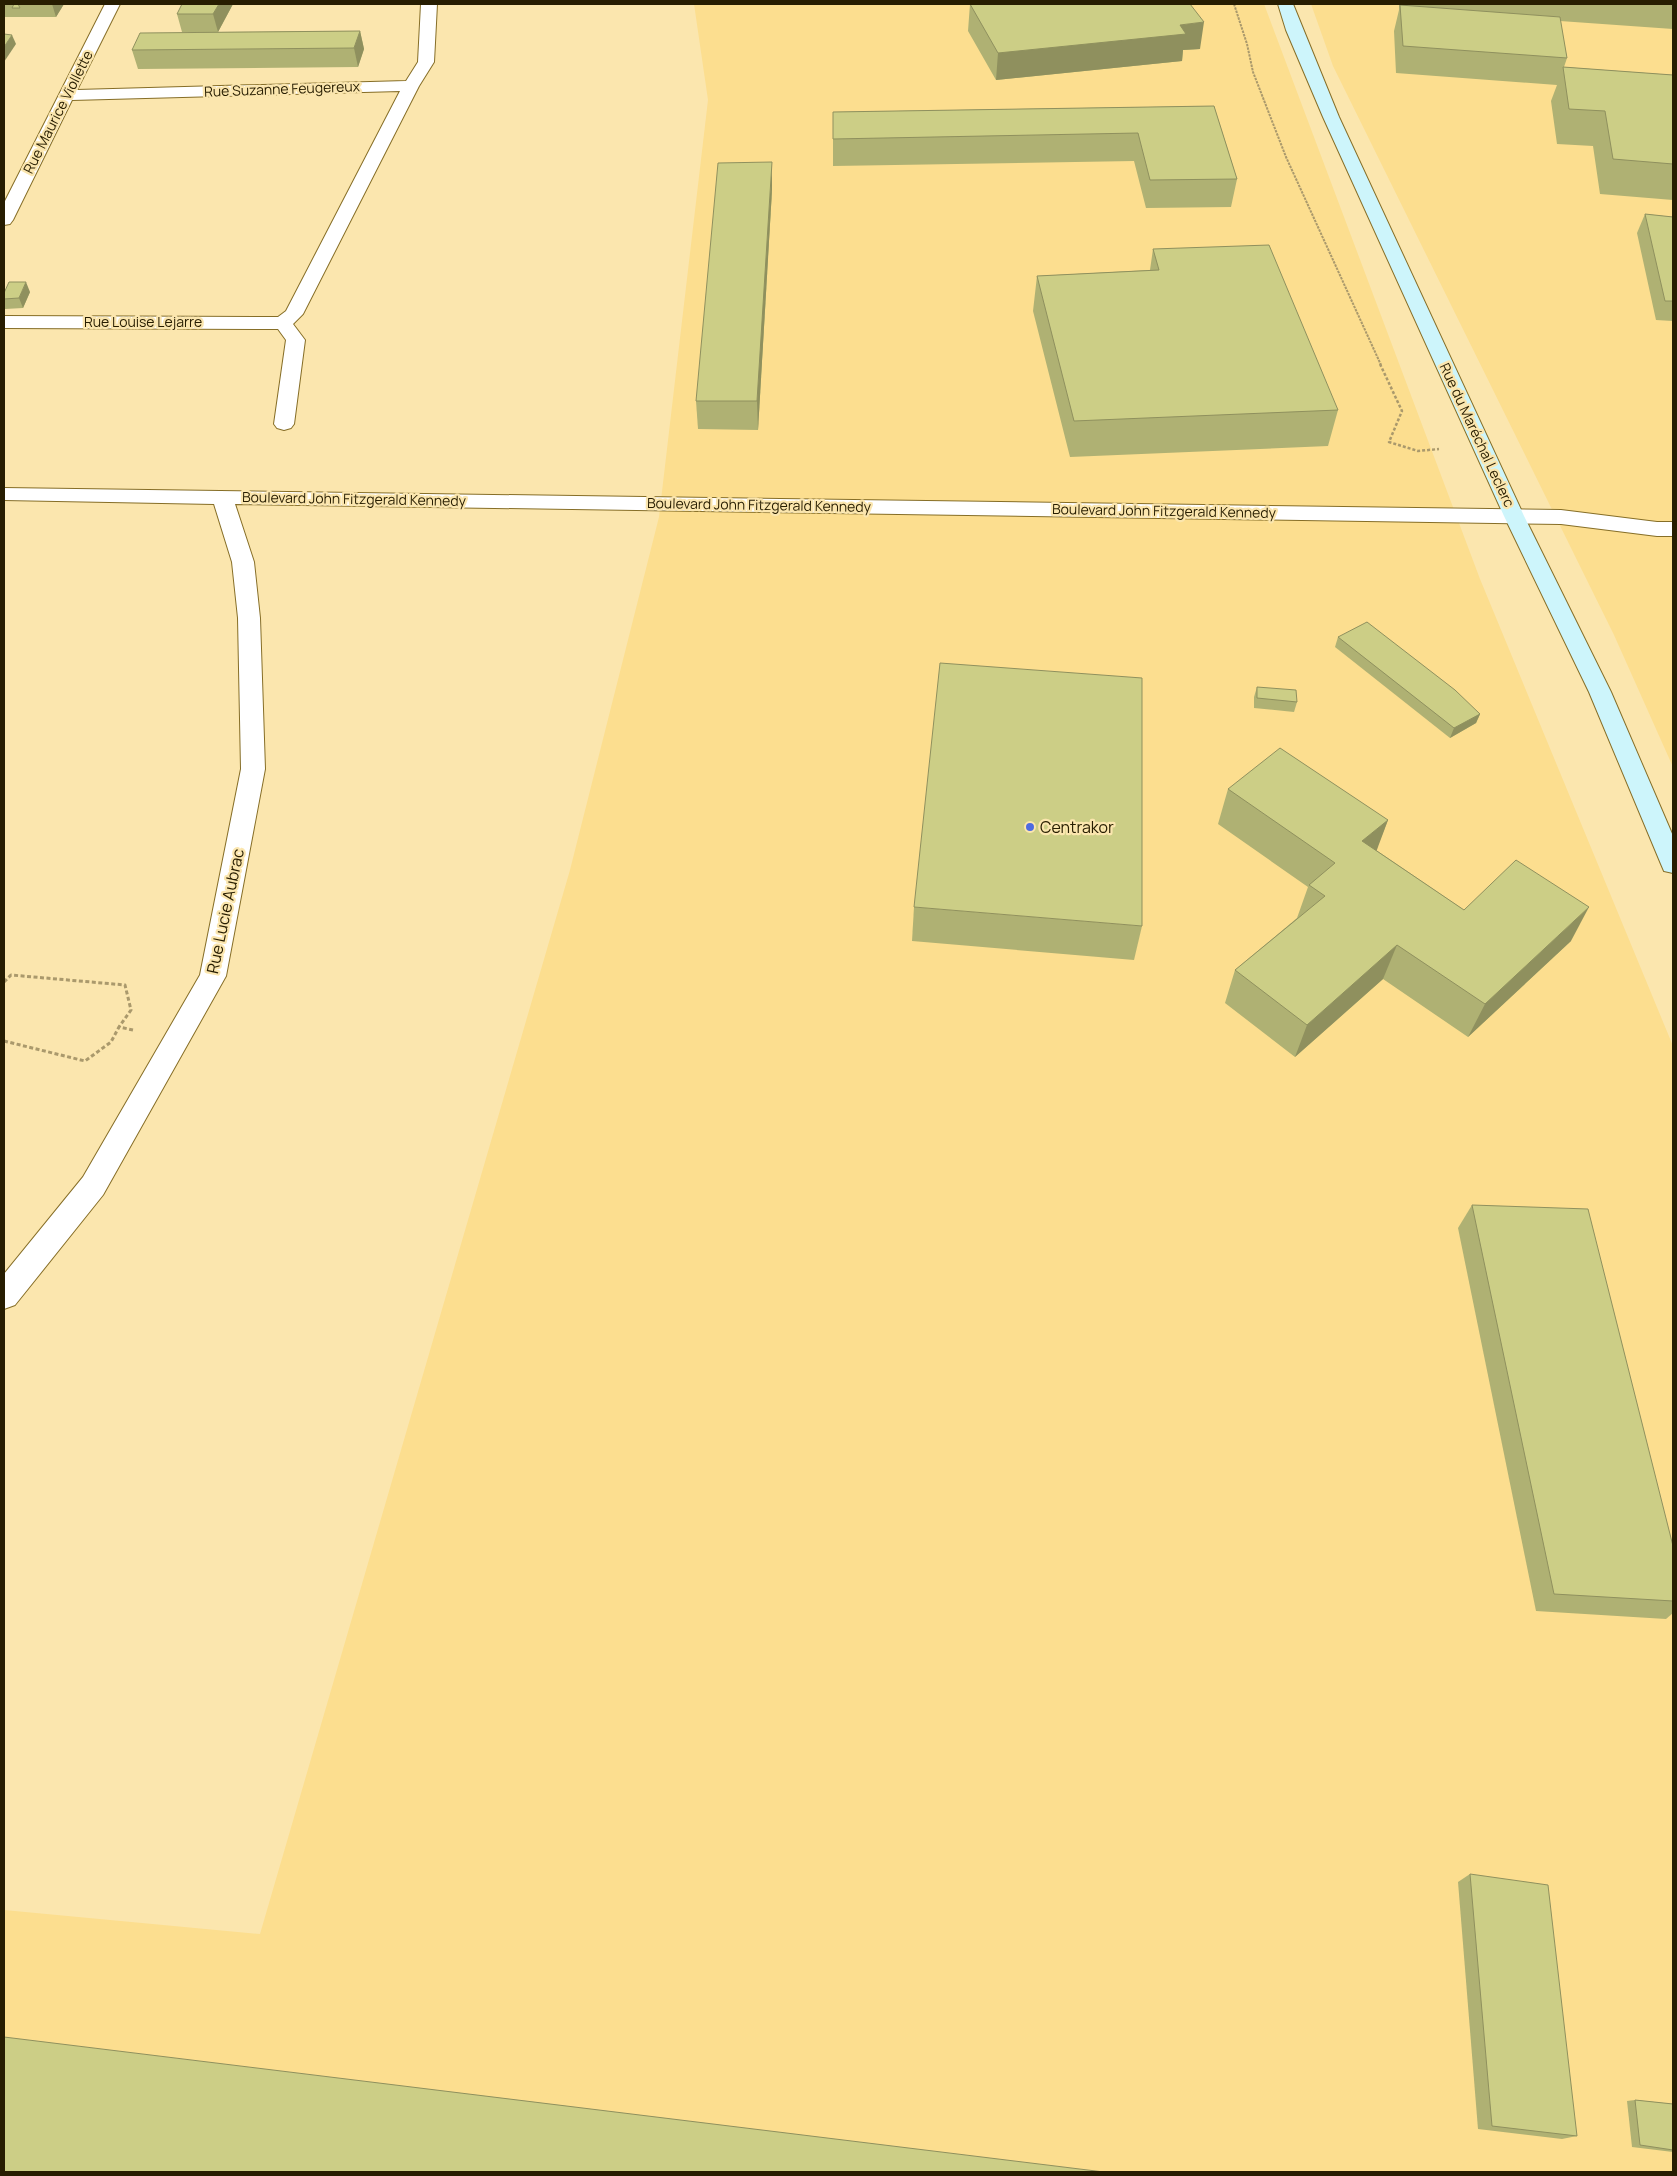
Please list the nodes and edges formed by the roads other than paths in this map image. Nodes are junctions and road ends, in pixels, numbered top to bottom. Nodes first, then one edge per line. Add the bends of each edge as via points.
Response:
1 (112, 4) edge
2 (429, 4) edge
3 (1286, 4) edge
4 (411, 86) junction
5 (66, 95) junction
6 (4, 220) edge
7 (4, 322) edge
8 (283, 323) junction
9 (284, 424) dead end
10 (4, 494) edge
11 (222, 498) junction
12 (1514, 516) junction
13 (1673, 529) edge
14 (1673, 864) edge
15 (4, 1296) edge

1 - 5 street, Rue Maurice Viollette
2 - 4 street via 426,62
3 - 12 main road, Rue du Maréchal Leclerc via 1331,117
4 - 5 street, Rue Suzanne Feugereux
4 - 8 street via 294,314
5 - 6 street, Rue Maurice Viollette
7 - 8 street, Rue Louise Lejarre
8 - 9 street via 296,340
10 - 11 street, Boulevard John Fitzgerald Kennedy
11 - 12 street, Boulevard John Fitzgerald Kennedy
11 - 15 street, Rue Lucie Aubrac via 243,562 249,618 253,769 213,976 93,1186
12 - 13 street, Boulevard John Fitzgerald Kennedy via 1561,517
12 - 14 main road, Rue du Maréchal Leclerc via 1600,692

